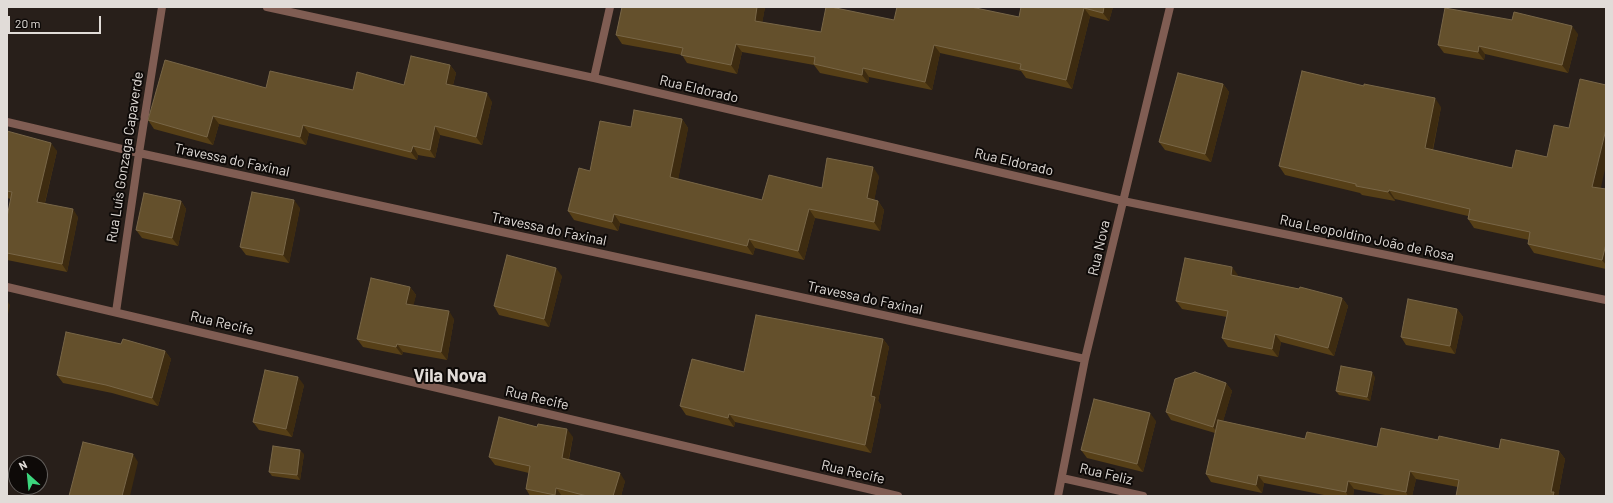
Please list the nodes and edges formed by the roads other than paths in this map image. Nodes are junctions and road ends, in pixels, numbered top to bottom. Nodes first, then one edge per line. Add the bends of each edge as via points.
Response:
1 (162, 7) edge
2 (267, 7) edge
3 (610, 7) edge
4 (1170, 7) edge
5 (594, 78) junction
6 (7, 122) edge
7 (139, 152) junction
8 (1123, 201) junction
9 (7, 287) edge
10 (1606, 300) edge
11 (116, 312) junction
12 (1085, 359) junction
13 (1062, 478) junction
14 (898, 496) edge
15 (1058, 496) edge
16 (1143, 496) edge

1 - 7 street, Rua Luís Gonzaga Capaverde
2 - 5 street, Rua Eldorado
3 - 5 street
4 - 8 street, Rua Nova
5 - 8 street, Rua Eldorado
6 - 7 street, Travessa do Faxinal
7 - 11 street, Rua Luís Gonzaga Capaverde
7 - 12 street, Travessa do Faxinal
8 - 10 street, Rua Leopoldino João de Rosa
8 - 12 street, Rua Nova
9 - 11 street, Rua Recife
11 - 14 street, Rua Recife
12 - 13 street, Rua Nova
13 - 15 street, Rua Nova
13 - 16 street, Rua Feliz

